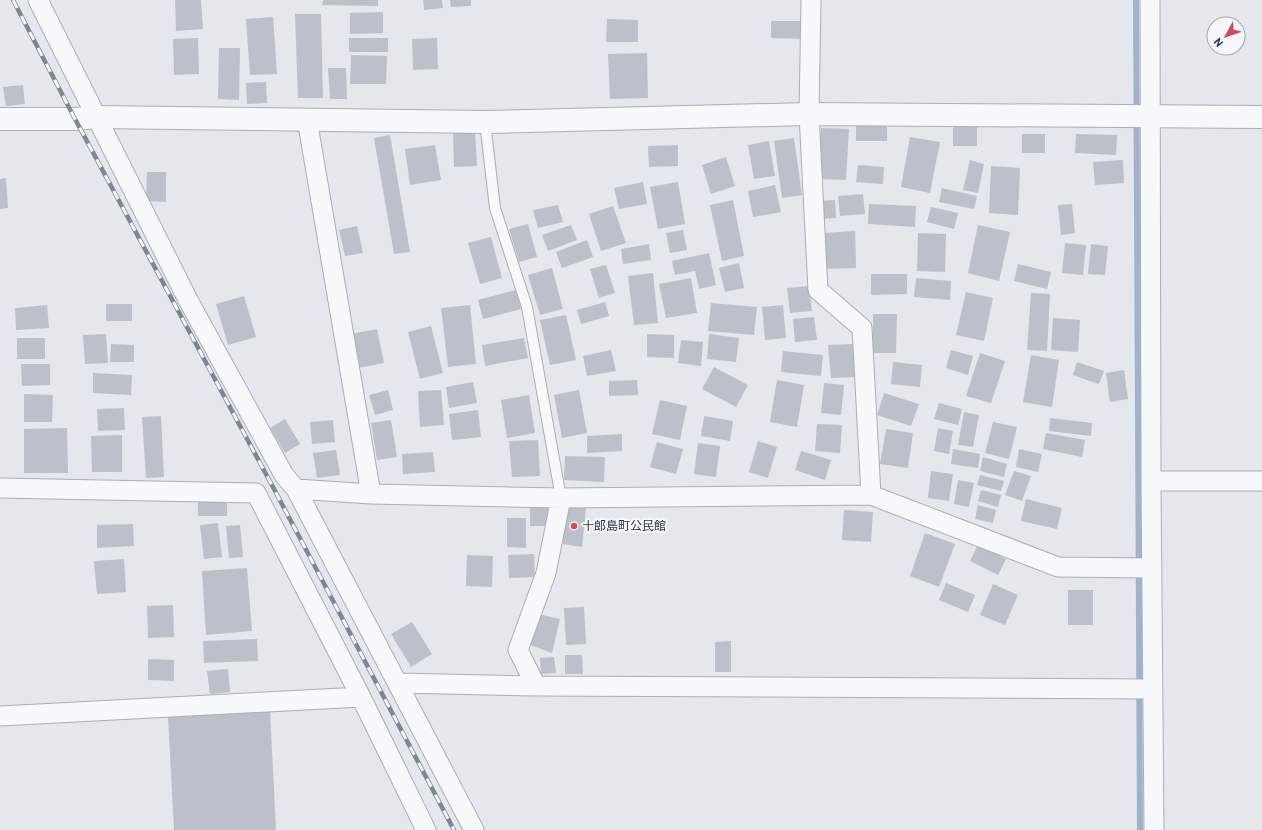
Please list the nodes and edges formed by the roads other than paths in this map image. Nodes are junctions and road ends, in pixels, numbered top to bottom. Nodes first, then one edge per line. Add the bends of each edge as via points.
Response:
1 (38, 0) edge
2 (811, 0) edge
3 (1150, 0) edge
4 (809, 114) junction
5 (97, 117) junction
6 (1151, 117) junction
7 (1262, 117) edge
8 (0, 119) edge
9 (307, 119) junction
10 (485, 122) junction
11 (1151, 481) junction
12 (1262, 481) edge
13 (0, 488) edge
14 (296, 489) junction
15 (371, 494) junction
16 (871, 495) junction
17 (561, 498) junction
18 (1152, 568) junction
19 (398, 683) junction
20 (536, 686) junction
21 (1152, 689) junction
22 (361, 697) junction
23 (0, 716) edge
24 (426, 830) edge
25 (474, 830) edge
26 (1154, 830) edge

1 - 5 street
2 - 4 street
3 - 6 street
4 - 6 street
4 - 10 street
4 - 16 street via 818,290 862,328
5 - 8 street via 75,120
5 - 9 street
5 - 14 street via 188,300 284,475
6 - 7 street
6 - 11 street
9 - 10 street
9 - 15 street
10 - 17 lane via 495,208 527,306
11 - 12 street
11 - 18 street
13 - 22 street via 256,492
14 - 15 street
14 - 19 street
15 - 17 street
16 - 17 street
16 - 18 street via 1058,567
17 - 20 street via 546,573 518,650
18 - 21 street
19 - 20 street
19 - 25 street
20 - 21 street
21 - 26 street
22 - 23 street
22 - 24 street

